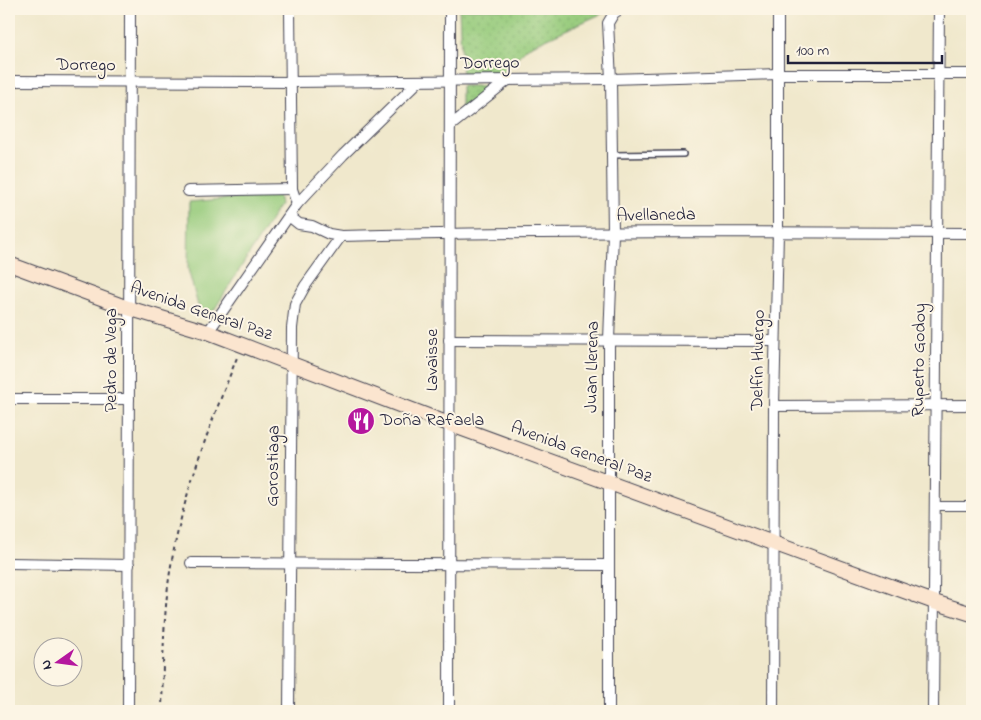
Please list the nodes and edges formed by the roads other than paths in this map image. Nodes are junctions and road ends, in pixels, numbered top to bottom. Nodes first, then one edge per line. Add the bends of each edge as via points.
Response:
1 (130, 9) edge
2 (290, 9) edge
3 (450, 9) edge
4 (620, 9) edge
5 (778, 9) edge
6 (940, 9) edge
7 (778, 74) junction
8 (940, 74) junction
9 (972, 74) edge
10 (612, 79) junction
11 (450, 80) junction
12 (508, 80) junction
13 (9, 81) edge
14 (419, 81) junction
15 (129, 82) junction
16 (290, 82) junction
17 (450, 126) junction
18 (684, 154) dead end
19 (612, 155) junction
20 (292, 188) junction
21 (188, 191) dead end
22 (297, 204) junction
23 (289, 216) junction
24 (778, 232) junction
25 (613, 233) junction
26 (938, 233) junction
27 (972, 233) edge
28 (450, 234) junction
29 (341, 236) junction
30 (9, 264) edge
31 (128, 308) junction
32 (208, 332) junction
33 (449, 340) junction
34 (610, 340) junction
35 (774, 341) junction
36 (291, 364) junction
37 (9, 399) edge
38 (129, 400) junction
39 (972, 405) edge
40 (774, 406) junction
41 (936, 406) junction
42 (449, 424) junction
43 (609, 483) junction
44 (935, 506) junction
45 (972, 506) edge
46 (773, 543) junction
47 (9, 563) edge
48 (191, 563) dead end
49 (449, 563) junction
50 (289, 564) junction
51 (129, 565) junction
52 (609, 565) junction
53 (934, 602) junction
54 (972, 614) edge
55 (128, 711) edge
56 (289, 711) edge
57 (449, 711) edge
58 (609, 711) edge
59 (774, 711) edge
60 (933, 711) edge

1 - 15 street, Pedro de Vega
2 - 16 street
3 - 11 street, Lavaisse
4 - 10 street, Juan Llerena via 608,23
5 - 7 street, Delfín Huergo
6 - 8 street, Ruperto Godoy
7 - 8 street, Dorrego
7 - 10 street, Dorrego
7 - 24 street, Delfín Huergo
8 - 9 street, Dorrego
8 - 26 street, Ruperto Godoy
10 - 12 street, Dorrego
10 - 19 street, Juan Llerena
11 - 12 street, Dorrego
11 - 14 street, Dorrego
11 - 17 street, Lavaisse
12 - 17 street
13 - 15 street, Dorrego
14 - 16 street, Dorrego
14 - 22 street
15 - 16 street, Dorrego
15 - 31 street, Pedro de Vega
16 - 20 street
17 - 28 street, Lavaisse
18 - 19 lane
19 - 25 street, Juan Llerena
20 - 21 street
20 - 22 street
22 - 23 street
23 - 29 street, Avellaneda via 299,224
23 - 32 street
24 - 25 street, Avellaneda
24 - 26 street, Avellaneda
24 - 35 street, Delfín Huergo
25 - 28 street, Avellaneda
25 - 34 street, Juan Llerena
26 - 27 street, Avellaneda
26 - 41 street, Ruperto Godoy
28 - 29 street, Avellaneda
28 - 33 street, Lavaisse
29 - 36 street, Gorostiaga via 304,286 296,304
30 - 31 main road, Avenida General Paz
31 - 32 main road, Avenida General Paz
31 - 38 street, Pedro de Vega
32 - 36 main road, Avenida General Paz
33 - 34 street
33 - 42 street, Lavaisse
34 - 35 street
34 - 43 street, Juan Llerena
35 - 40 street, Delfín Huergo
36 - 42 main road, Avenida General Paz
36 - 50 street, Gorostiaga
37 - 38 street
38 - 51 street, Pedro de Vega
39 - 41 street
40 - 41 street
40 - 46 street, Delfín Huergo
41 - 44 street, Ruperto Godoy
42 - 43 main road, Avenida General Paz
42 - 49 street, Lavaisse
43 - 46 main road, Avenida General Paz
43 - 52 street, Juan Llerena
44 - 45 street
44 - 53 street, Ruperto Godoy
46 - 53 main road, Avenida General Paz
46 - 59 street, Delfín Huergo
47 - 51 street
48 - 50 street
49 - 50 street
49 - 52 street
49 - 57 street, Lavaisse
50 - 56 street, Gorostiaga
51 - 55 street, Pedro de Vega
52 - 58 street, Juan Llerena
53 - 54 main road, Avenida General Paz
53 - 60 street, Ruperto Godoy

